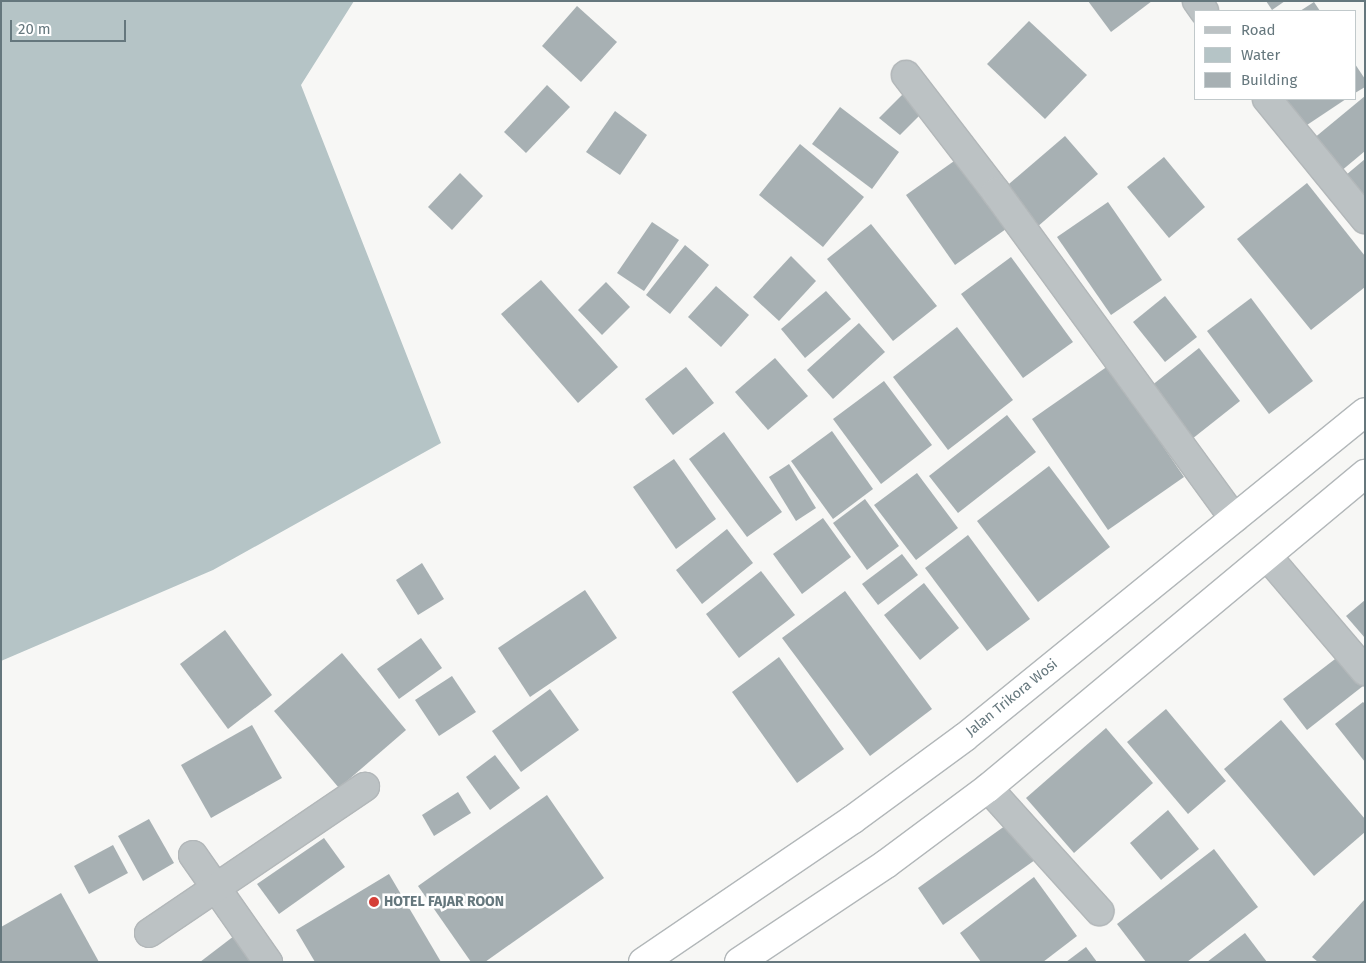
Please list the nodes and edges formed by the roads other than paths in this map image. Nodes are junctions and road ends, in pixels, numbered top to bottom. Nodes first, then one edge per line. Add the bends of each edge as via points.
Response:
1 (906, 75) dead end
2 (1268, 100) edge
3 (1365, 219) edge
4 (1365, 412) edge
5 (1365, 474) edge
6 (1234, 518) junction
7 (1268, 558) junction
8 (1365, 672) edge
9 (365, 787) dead end
10 (988, 788) junction
11 (193, 855) dead end
12 (216, 888) junction
13 (1099, 911) dead end
14 (149, 934) dead end
15 (268, 962) edge
16 (643, 962) edge
17 (739, 962) edge

1 - 6 street via 996,192
2 - 3 street
4 - 6 highway, Jalan Trikora Wosi
5 - 7 highway
6 - 16 highway, Jalan Trikora Wosi via 965,737 852,820
7 - 8 street
7 - 10 highway
9 - 12 street
10 - 13 street
10 - 17 highway via 886,864
11 - 12 street
12 - 14 street
12 - 15 street

